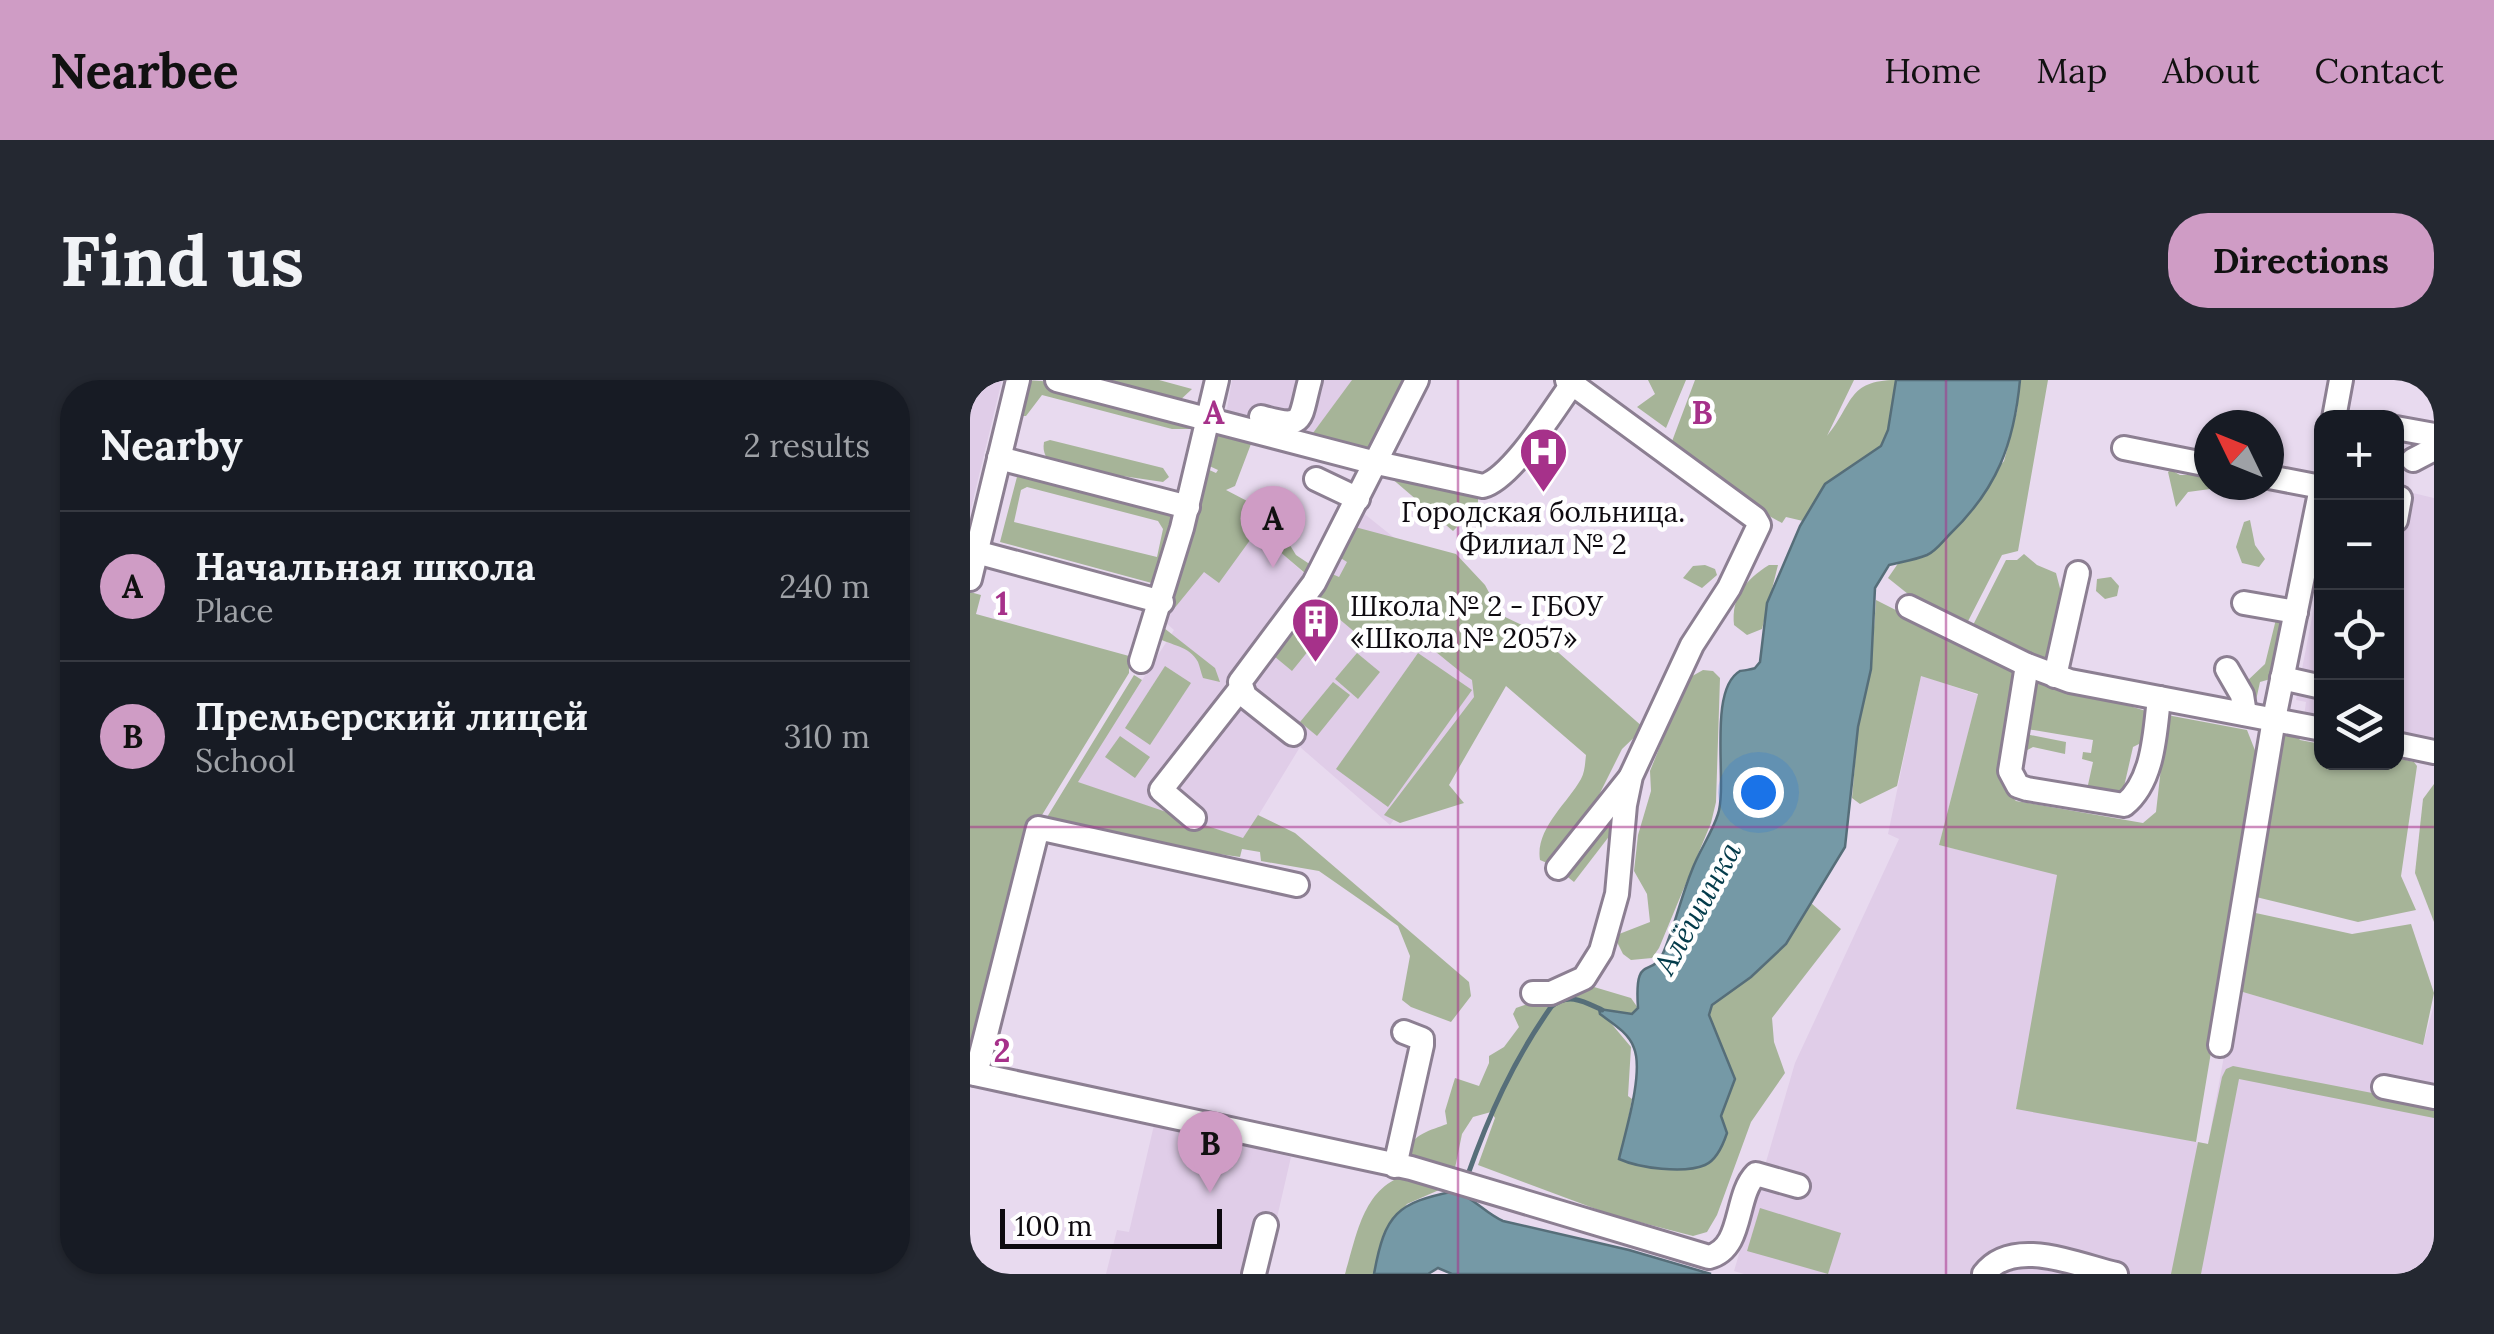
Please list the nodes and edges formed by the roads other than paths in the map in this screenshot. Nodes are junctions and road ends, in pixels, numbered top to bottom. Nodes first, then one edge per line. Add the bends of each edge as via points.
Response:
1 (1018, 380) edge
2 (1057, 380) edge
3 (1217, 380) edge
4 (1310, 380) edge
5 (1417, 380) edge
6 (2340, 380) edge
7 (1569, 382) edge
8 (2337, 410) edge
9 (1210, 419) junction
10 (1236, 425) junction
11 (2404, 429) edge
12 (2434, 435) edge
13 (2124, 448) dead end
14 (2434, 449) edge
15 (999, 458) junction
16 (1378, 460) junction
17 (2413, 460) dead end
18 (2194, 462) edge
19 (1316, 479) dead end
20 (2284, 480) edge
21 (2314, 485) edge
22 (1358, 499) junction
23 (1188, 507) junction
24 (976, 552) junction
25 (2314, 556) edge
26 (2078, 573) dead end
27 (970, 578) edge
28 (1162, 602) junction
29 (2244, 603) dead end
30 (1908, 608) dead end
31 (2296, 612) junction
32 (1141, 661) dead end
33 (2027, 664) junction
34 (2227, 669) dead end
35 (2055, 676) junction
36 (2282, 678) junction
37 (2314, 684) edge
38 (1241, 688) junction
39 (2159, 698) junction
40 (2245, 714) junction
41 (2274, 719) junction
42 (2314, 727) edge
43 (1293, 734) dead end
44 (2404, 746) edge
45 (2434, 752) edge
46 (1631, 776) junction
47 (1194, 818) dead end
48 (1558, 868) dead end
49 (1297, 885) dead end
50 (1534, 993) dead end
51 (1404, 1032) dead end
52 (2220, 1044) dead end
53 (973, 1073) edge
54 (2384, 1087) dead end
55 (2434, 1097) edge
56 (1395, 1166) junction
57 (1798, 1186) dead end
58 (1266, 1225) dead end
59 (1254, 1274) edge
60 (1984, 1274) edge
61 (2116, 1274) edge

1 - 15 street
2 - 9 street
3 - 9 street
4 - 10 street via 1295,423 1243,412
5 - 16 street
6 - 8 street
7 - 16 street via 1531,440 1488,486
7 - 46 street via 1759,525 1692,645
9 - 10 street
9 - 23 street
10 - 16 street
11 - 12 street
13 - 18 street
14 - 17 street
15 - 23 street
15 - 24 street
16 - 22 street
19 - 22 street
20 - 21 street
22 - 38 street via 1314,583 1244,673
23 - 28 street
24 - 27 street
24 - 28 street
25 - 31 street
26 - 35 street
28 - 32 street
29 - 31 street
30 - 33 street
31 - 36 street
33 - 35 street
33 - 39 street via 2010,771 2027,790 2124,805 2151,758
34 - 40 street
35 - 39 street
36 - 37 street
36 - 41 street
38 - 43 street
38 - 47 street via 1156,786
39 - 40 street
40 - 41 street
41 - 42 street
41 - 52 street
44 - 45 street
46 - 48 street
46 - 50 street via 1617,894 1601,951 1584,978
49 - 53 street via 1038,828
51 - 56 street via 1422,1045
53 - 56 street
54 - 55 street
56 - 57 street via 1709,1257 1732,1235 1756,1174
58 - 59 street
60 - 61 street via 2011,1255

